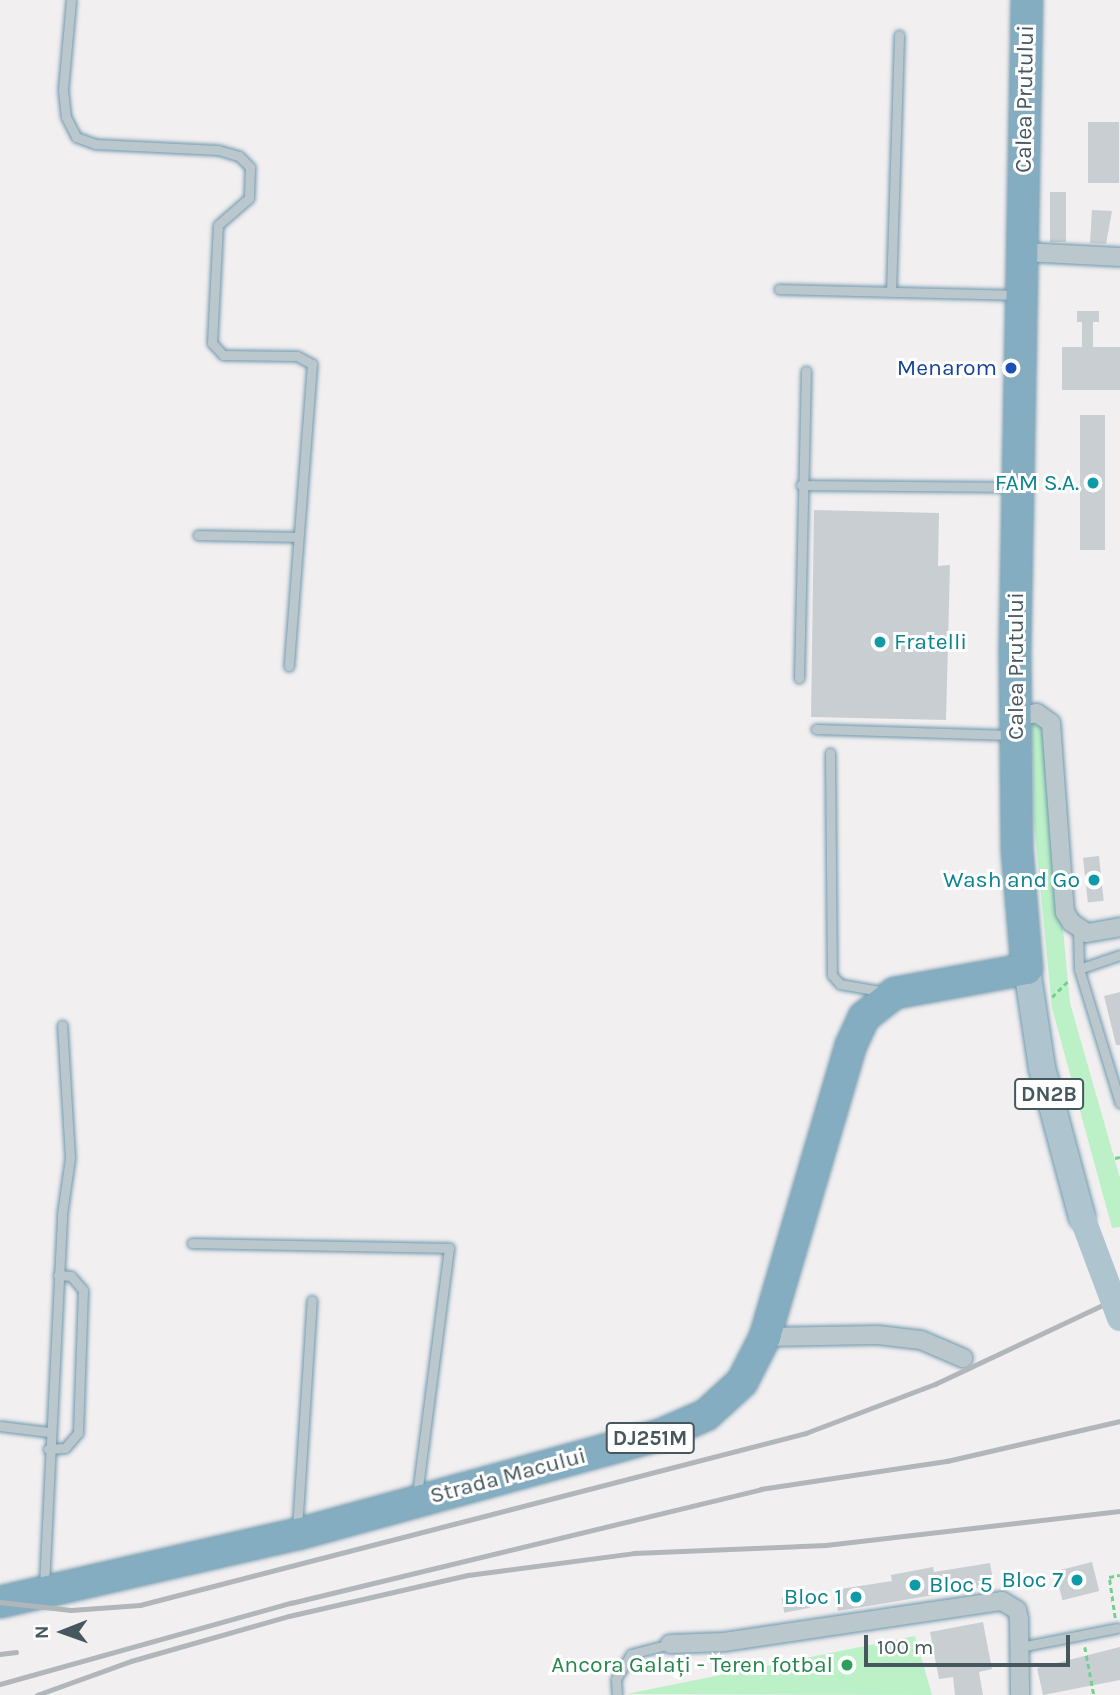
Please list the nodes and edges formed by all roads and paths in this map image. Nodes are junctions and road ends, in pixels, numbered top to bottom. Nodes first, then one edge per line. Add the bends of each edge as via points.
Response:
1 (71, 0) edge
2 (1027, 0) edge
3 (899, 35) dead end
4 (1023, 252) junction
5 (1120, 257) edge
6 (779, 289) dead end
7 (891, 292) junction
8 (1023, 295) junction
9 (806, 371) dead end
10 (801, 485) junction
11 (1018, 487) junction
12 (198, 535) dead end
13 (298, 537) junction
14 (289, 666) dead end
15 (799, 678) dead end
16 (1015, 726) junction
17 (816, 729) dead end
18 (831, 753) dead end
19 (1120, 928) edge
20 (1078, 929) junction
21 (1120, 955) edge
22 (1027, 970) junction
23 (1079, 970) junction
24 (895, 993) junction
25 (1033, 1016) junction
26 (62, 1025) dead end
27 (1120, 1103) edge
28 (192, 1243) dead end
29 (58, 1275) junction
30 (312, 1300) dead end
31 (1120, 1318) edge
32 (765, 1337) junction
33 (963, 1358) dead end
34 (0, 1426) edge
35 (49, 1432) junction
36 (48, 1449) junction
37 (416, 1501) junction
38 (298, 1534) junction
39 (1120, 1575) edge
40 (44, 1591) junction
41 (0, 1602) edge
42 (1117, 1629) joint
43 (1083, 1636) junction
44 (670, 1644) joint
45 (1020, 1647) junction
46 (617, 1695) edge
47 (1020, 1695) edge
48 (1094, 1695) edge

1 - 13 lane via 63,90 66,117 76,137 95,144 218,150 239,156 250,167 249,198 218,225 212,343 223,355 297,356 312,364
2 - 4 highway, Calea Prutului / DN2B
3 - 7 lane
4 - 5 street
4 - 8 highway, Calea Prutului / DN2B
6 - 7 lane
7 - 8 lane
8 - 11 highway, Calea Prutului / DN2B
9 - 10 lane
10 - 11 lane
10 - 15 lane
11 - 16 highway, Calea Prutului / DN2B
12 - 13 lane
13 - 14 lane
16 - 17 lane
16 - 20 street via 1037,713 1051,723 1065,912
16 - 22 highway, Calea Prutului / DN2B via 1017,849
18 - 24 lane via 832,975 840,984
19 - 20 street via 1097,934
20 - 23 lane
21 - 23 lane
22 - 24 highway, Strada Macului / DJ251M
22 - 25 main road, Calea Prutului / DN2B
23 - 25 path
23 - 27 lane
24 - 32 highway, Strada Macului / DJ251M via 864,1017 850,1045
25 - 31 main road, Calea Prutului / DN2B, bridge via 1042,1068 1082,1217
26 - 29 lane via 69,1158
28 - 37 lane via 449,1248
29 - 35 lane
29 - 36 lane via 71,1276 83,1290 78,1433 65,1448
30 - 38 lane via 296,1499
32 - 33 street via 878,1335 921,1340
32 - 37 highway, Strada Macului / DJ251M via 748,1373 727,1399 684,1426
34 - 35 lane
35 - 36 lane
36 - 40 lane
37 - 38 highway, Strada Macului / DJ251M
38 - 40 highway, Strada Macului / DJ251M
39 - 42 path via 1109,1577
40 - 41 highway, Strada Macului / DJ251M
42 - 43 lane
43 - 45 lane
43 - 48 path
44 - 45 street via 724,1642 1002,1601 1017,1610
44 - 46 lane via 631,1654 616,1679
45 - 47 street

